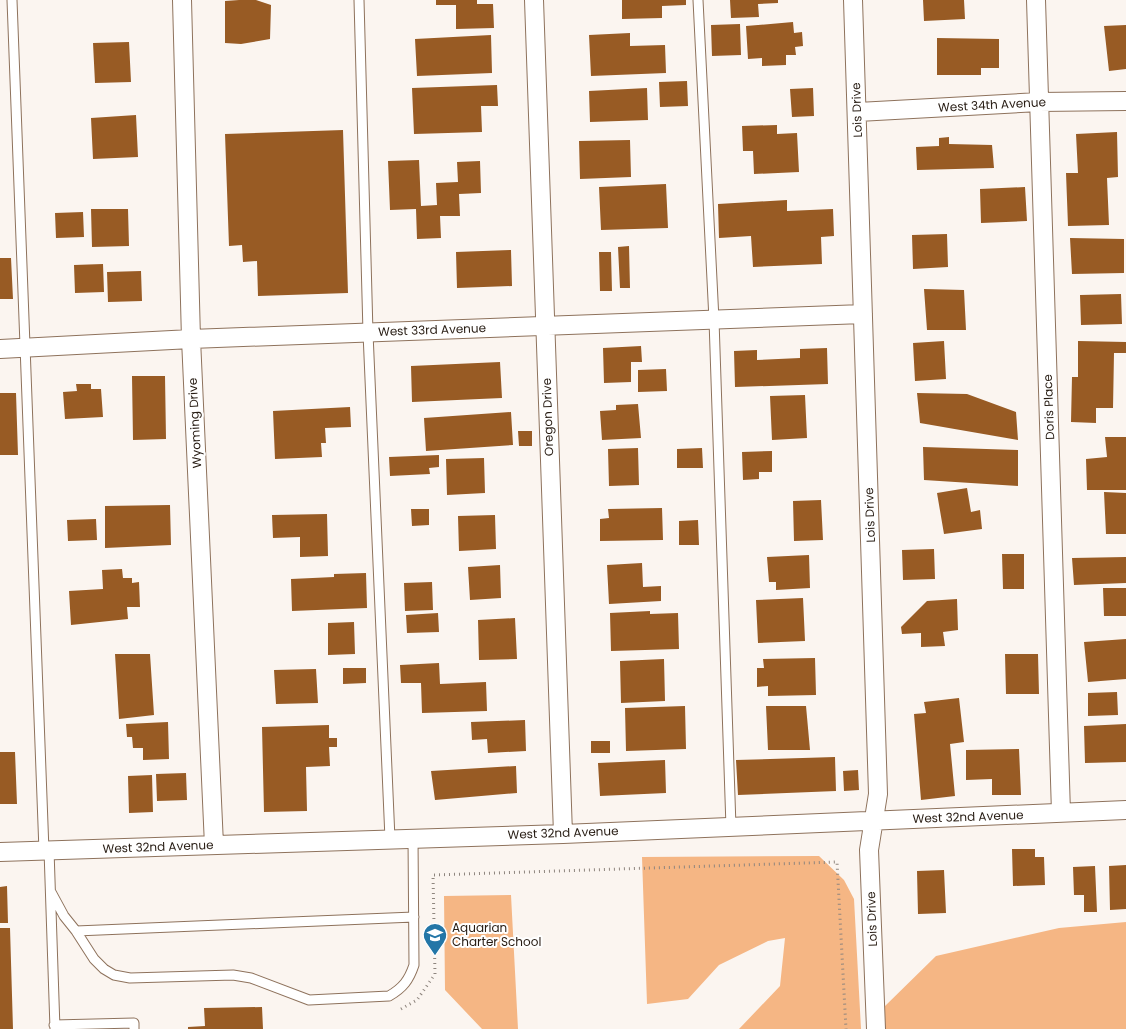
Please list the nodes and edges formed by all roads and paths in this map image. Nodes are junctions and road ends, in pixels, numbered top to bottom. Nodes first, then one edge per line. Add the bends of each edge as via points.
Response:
1 (12, 0) edge
2 (182, 0) edge
3 (359, 0) edge
4 (534, 0) edge
5 (698, 0) edge
6 (853, 0) edge
7 (1036, 0) edge
8 (1126, 101) edge
9 (1039, 102) junction
10 (858, 112) junction
11 (863, 314) junction
12 (714, 320) junction
13 (544, 326) junction
14 (368, 333) junction
15 (192, 339) junction
16 (26, 348) junction
17 (0, 349) edge
18 (1126, 810) edge
19 (1061, 813) junction
20 (874, 821) junction
21 (732, 827) junction
22 (563, 834) junction
23 (413, 838) junction
24 (390, 839) junction
25 (214, 845) junction
26 (46, 850) junction
27 (0, 852) edge
28 (51, 892) junction
29 (414, 917) junction
30 (76, 931) junction
31 (400, 1010) dead end
32 (54, 1027) edge
33 (134, 1029) edge
34 (846, 1029) edge
35 (876, 1029) edge

1 - 16 lane
2 - 15 street, Wyoming Drive
3 - 14 lane
4 - 13 street, Oregon Drive
5 - 12 lane
6 - 10 street, Lois Drive
7 - 9 street, Doris Place
8 - 9 street, West 34th Avenue
9 - 10 street, West 34th Avenue
9 - 19 street, Doris Place
10 - 11 street, Lois Drive
11 - 12 street, West 33rd Avenue
11 - 20 street, Lois Drive via 878,794
12 - 13 street, West 33rd Avenue
12 - 21 lane
13 - 14 street, West 33rd Avenue
13 - 22 street, Oregon Drive
14 - 15 street, West 33rd Avenue
14 - 24 lane
15 - 16 street, West 33rd Avenue
15 - 25 street, Wyoming Drive
16 - 17 street, West 33rd Avenue
16 - 26 lane
18 - 19 street, West 32nd Avenue
19 - 20 street, West 32nd Avenue
20 - 21 street, West 32nd Avenue
20 - 35 street, Lois Drive via 870,850
21 - 22 street, West 32nd Avenue
22 - 23 street, West 32nd Avenue
23 - 24 street, West 32nd Avenue
23 - 29 lane
24 - 25 street, West 32nd Avenue
25 - 26 street, West 32nd Avenue
26 - 27 street, West 32nd Avenue
26 - 28 lane
28 - 30 lane
28 - 32 lane
29 - 30 lane
29 - 30 lane via 414,965 410,979 400,989 389,996 309,1000 251,978 234,975 122,977 104,969 94,959
31 - 34 path via 417,1000 435,974 433,875 837,862
32 - 33 lane via 134,1023

